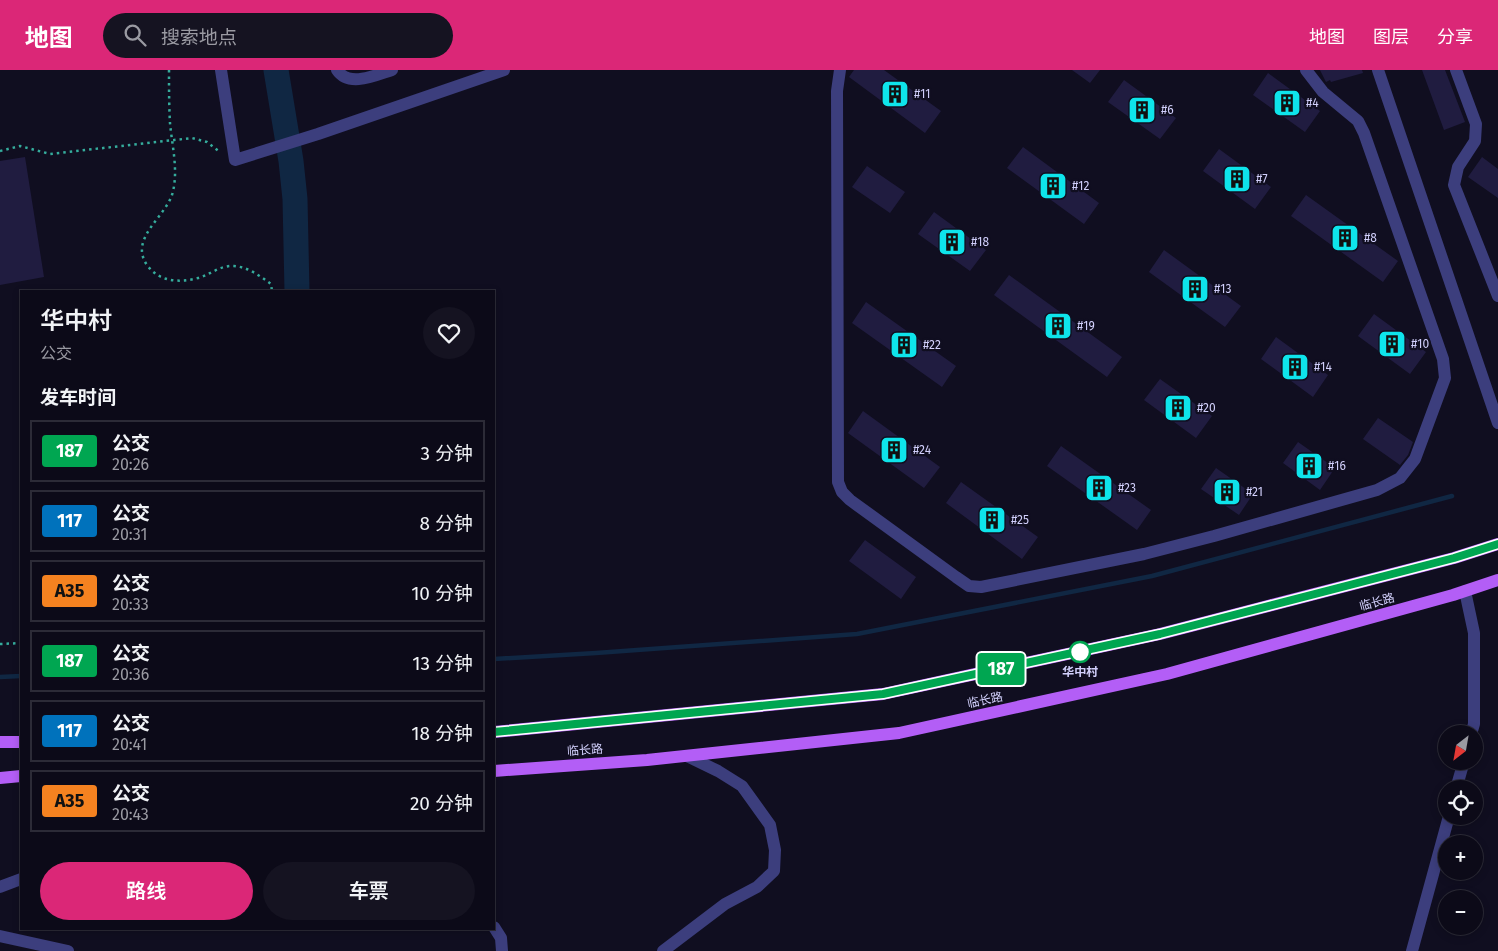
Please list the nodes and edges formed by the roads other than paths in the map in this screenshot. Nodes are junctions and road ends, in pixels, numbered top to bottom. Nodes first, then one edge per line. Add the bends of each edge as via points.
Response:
1 (221, 70) edge
2 (338, 70) edge
3 (392, 70) edge
4 (504, 70) edge
5 (840, 70) edge
6 (1306, 70) edge
7 (1378, 70) edge
8 (1456, 70) edge
9 (474, 75) edge
10 (1498, 296) edge
11 (1498, 424) edge
12 (1498, 544) edge
13 (1498, 580) edge
14 (1465, 591) junction
15 (1474, 725) edge
16 (495, 732) edge
17 (0, 742) edge
18 (20, 742) edge
19 (687, 756) junction
20 (495, 771) edge
21 (20, 776) edge
22 (0, 778) edge
23 (1447, 825) edge
24 (20, 879) edge
25 (0, 887) edge
26 (495, 929) edge
27 (0, 936) edge
28 (68, 951) edge
29 (502, 951) edge
30 (663, 951) edge
31 (1412, 951) edge

1 - 9 street via 235,160 318,134
2 - 3 street via 341,75 352,79
4 - 9 street
5 - 6 street via 837,90 838,482 850,500 969,586 981,587 1144,554 1338,502 1378,490 1400,478 1415,459 1445,378 1443,359 1364,133 1358,121 1323,92
7 - 11 street
8 - 10 street via 1476,124 1475,141 1458,167 1454,185
12 - 16 main road, 临长路 via 1444,561 1160,634 883,694
13 - 14 main road, 临长路
14 - 15 street via 1474,633
14 - 19 main road, 临长路 via 1167,674 899,733
17 - 18 main road
19 - 20 main road, 临长路
19 - 30 street via 742,786 770,825 775,850 774,871 757,888 725,904
21 - 22 main road
23 - 31 street
24 - 25 street
26 - 29 street via 501,938
27 - 28 street

